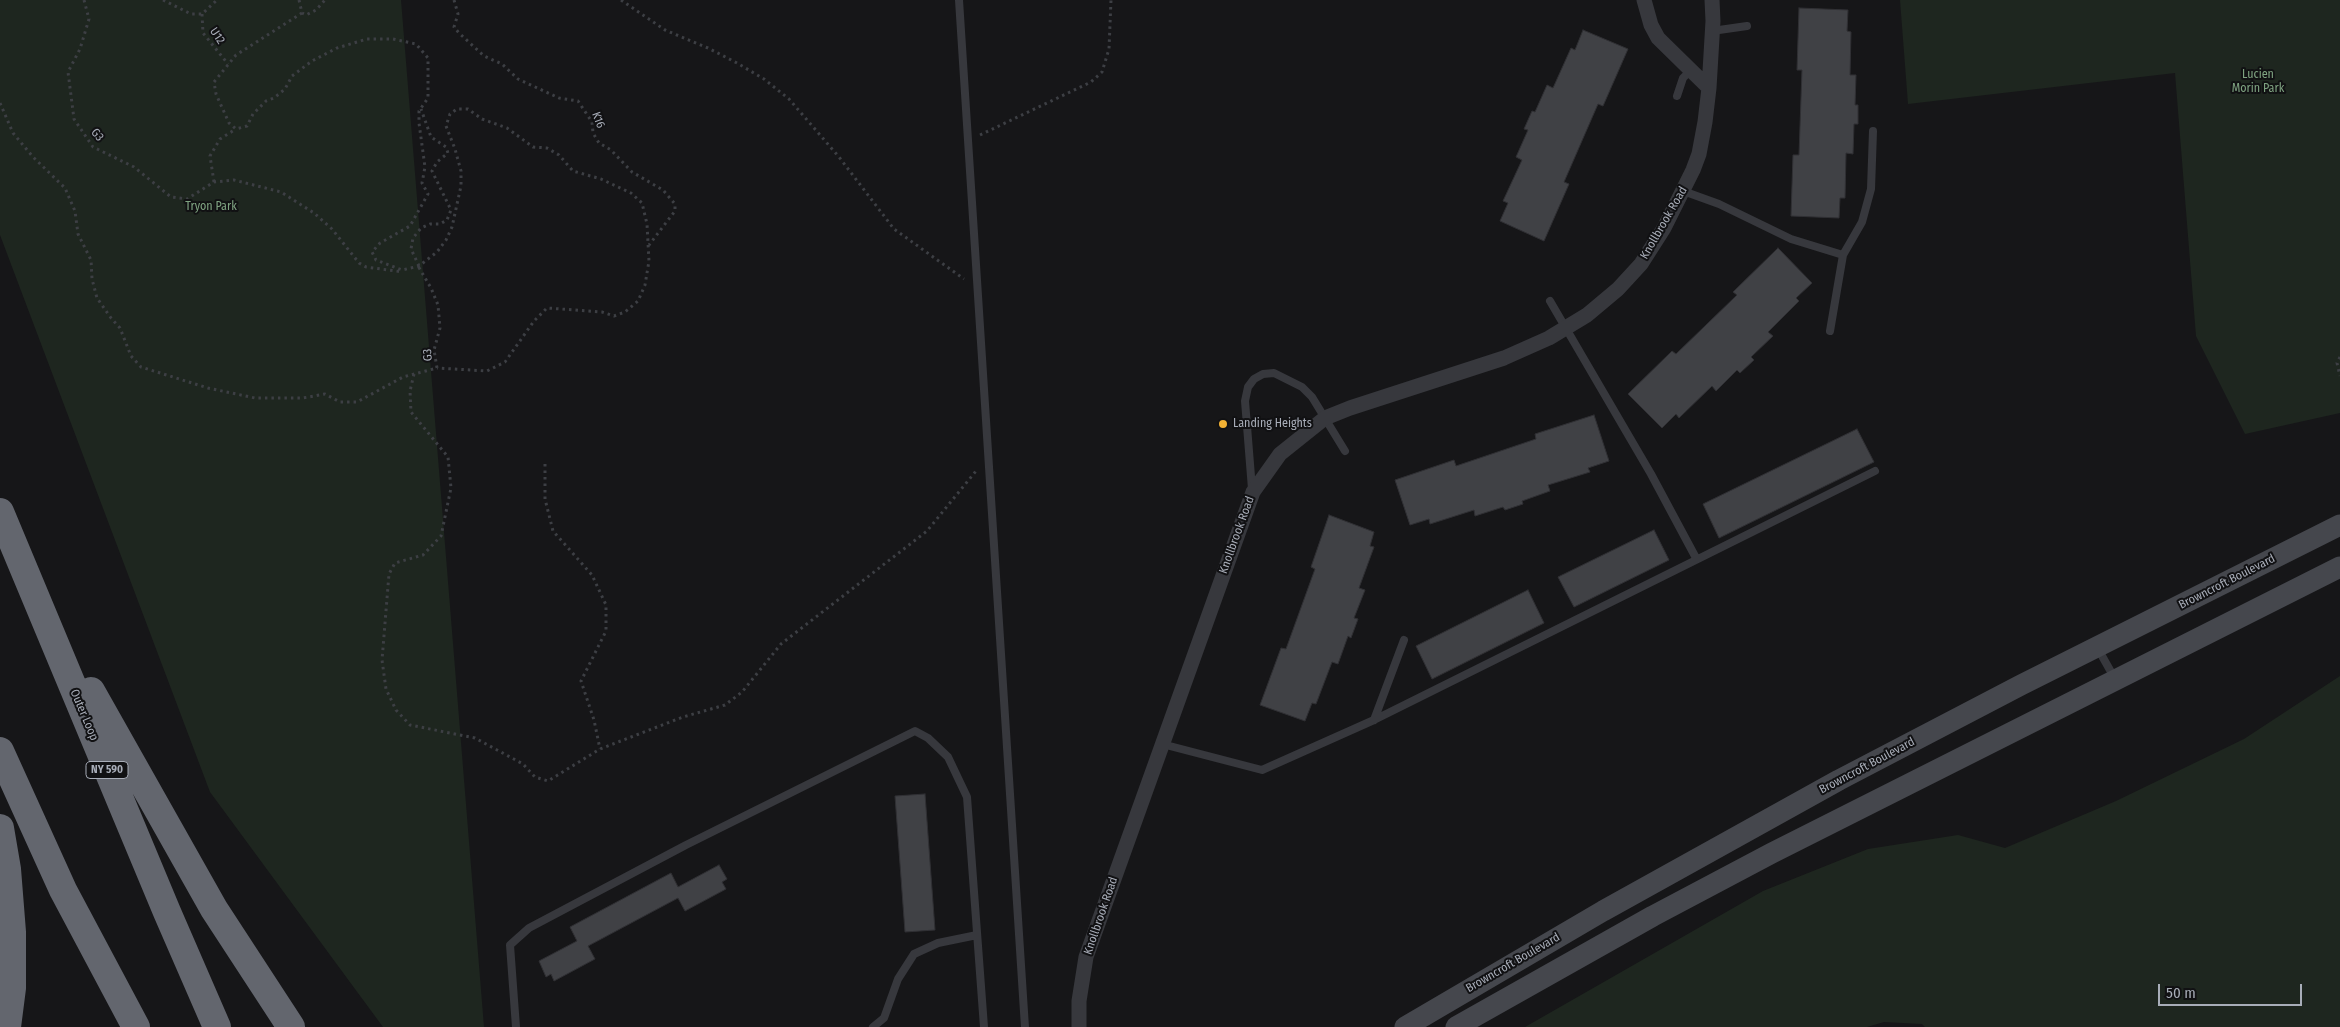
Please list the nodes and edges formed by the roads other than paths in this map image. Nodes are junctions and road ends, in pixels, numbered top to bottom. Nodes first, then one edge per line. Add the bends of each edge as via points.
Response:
1 (959, 0) edge
2 (1644, 0) edge
3 (1712, 0) edge
4 (1747, 26) dead end
5 (1712, 31) junction
6 (1691, 70) junction
7 (1709, 88) junction
8 (1678, 96) dead end
9 (1873, 131) dead end
10 (1684, 191) junction
11 (1843, 255) junction
12 (1550, 301) dead end
13 (1566, 329) junction
14 (1830, 331) dead end
15 (1325, 418) junction
16 (1345, 451) dead end
17 (1875, 471) dead end
18 (1252, 492) junction
19 (0, 512) edge
20 (2340, 525) edge
21 (14, 552) junction
22 (1696, 558) junction
23 (2340, 568) edge
24 (1404, 640) dead end
25 (2097, 647) junction
26 (2116, 680) junction
27 (1374, 720) junction
28 (1162, 744) junction
29 (0, 751) edge
30 (0, 828) edge
31 (977, 935) junction
32 (7, 1027) edge
33 (136, 1027) edge
34 (217, 1027) edge
35 (291, 1027) edge
36 (516, 1027) edge
37 (873, 1027) edge
38 (984, 1027) edge
39 (1026, 1027) edge
40 (1079, 1027) edge
41 (1405, 1027) edge
42 (1456, 1027) edge

1 - 39 lane
2 - 6 street via 1658,38
3 - 5 street, Knollbrook Road
4 - 5 lane
5 - 7 street, Knollbrook Road
6 - 7 street
6 - 8 lane via 1683,78
7 - 10 street, Knollbrook Road via 1699,154
9 - 11 lane via 1871,189 1862,222
10 - 11 lane via 1791,239
10 - 13 street, Knollbrook Road via 1641,264 1618,289
11 - 14 lane
12 - 13 lane
13 - 15 street, Knollbrook Road via 1504,358
13 - 22 lane via 1652,474
15 - 16 lane
15 - 18 street, Knollbrook Road via 1280,454
15 - 18 lane via 1302,387 1274,373 1254,379 1248,387 1245,401
17 - 22 lane
18 - 28 street, Knollbrook Road
19 - 21 highway, Outer Loop / NY 590
20 - 25 main road, Browncroft Boulevard
21 - 34 highway, Outer Loop / NY 590
21 - 35 highway via 195,876
22 - 27 lane
23 - 26 main road
24 - 27 lane
25 - 26 lane
25 - 41 main road, Browncroft Boulevard via 1719,845
26 - 42 main road via 1712,885
27 - 28 lane via 1262,770
28 - 40 street, Knollbrook Road via 1086,957 1079,1001
29 - 33 highway via 63,890
30 - 32 highway via 12,932 12,988
31 - 36 lane via 967,797 948,757 928,738 915,731 686,845 529,928 510,945
31 - 37 lane via 938,943 914,954 898,979 884,1018
31 - 38 lane

